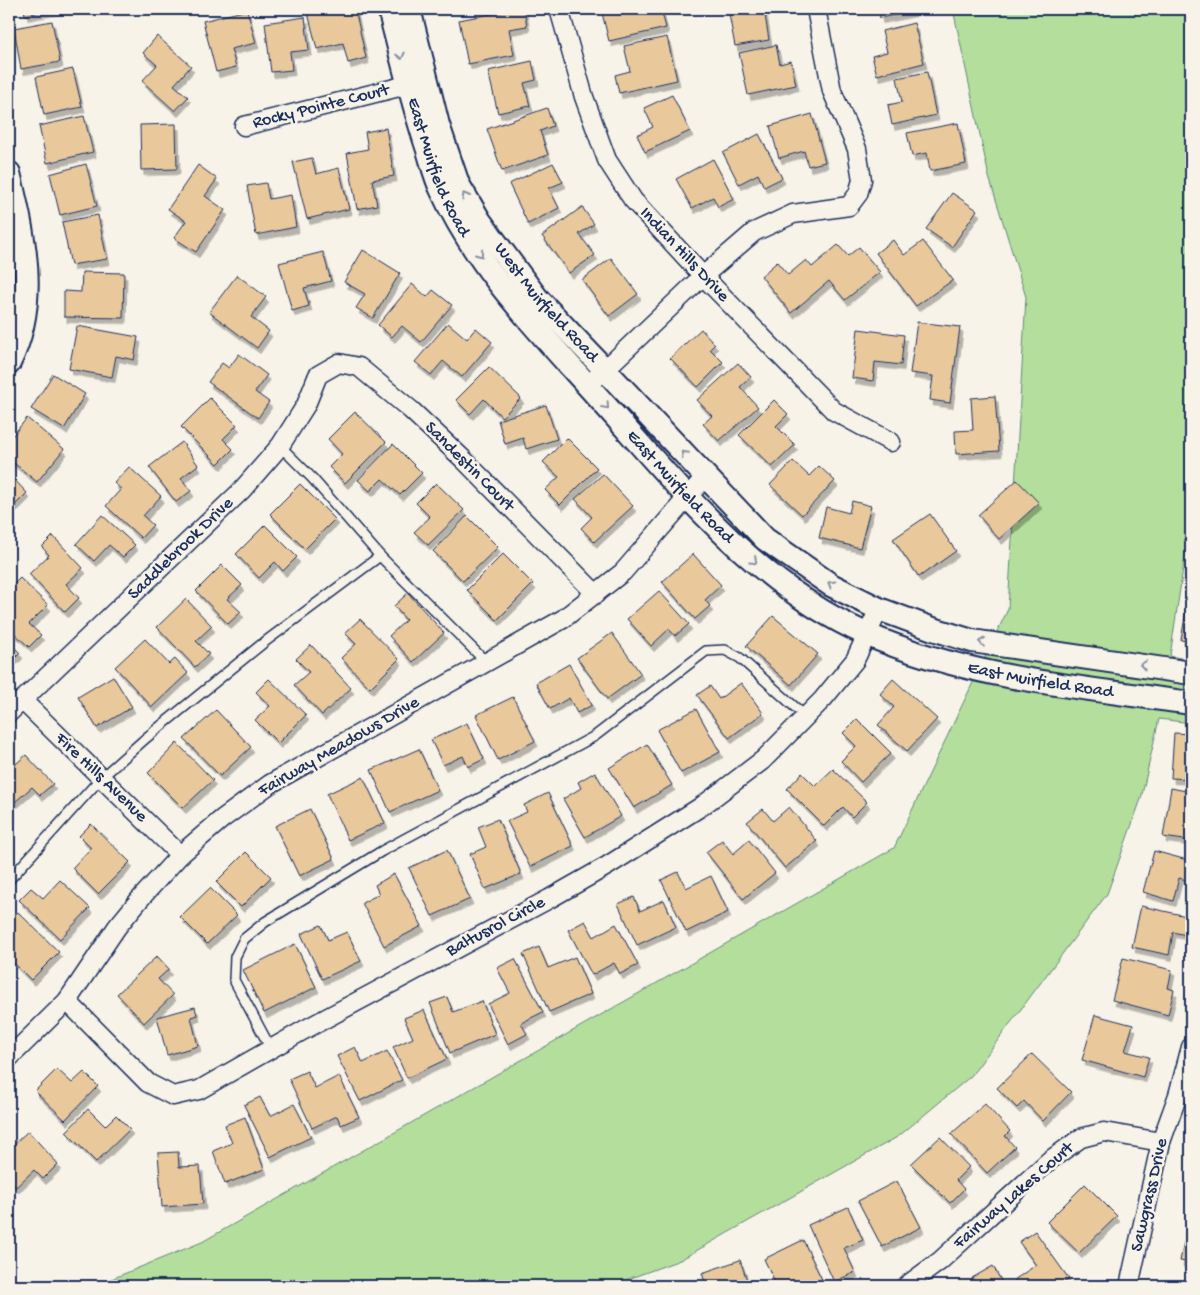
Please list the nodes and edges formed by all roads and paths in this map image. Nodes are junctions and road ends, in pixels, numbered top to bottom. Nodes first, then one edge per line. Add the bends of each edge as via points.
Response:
1 (389, 9) edge
2 (409, 9) edge
3 (559, 9) edge
4 (816, 9) edge
5 (418, 83) junction
6 (244, 126) dead end
7 (9, 173) edge
8 (703, 276) junction
9 (9, 363) edge
10 (330, 367) joint
11 (604, 370) junction
12 (588, 386) junction
13 (891, 442) dead end
14 (280, 446) junction
15 (705, 477) junction
16 (688, 497) junction
17 (380, 556) junction
18 (596, 594) junction
19 (879, 608) junction
20 (868, 635) junction
21 (487, 663) junction
22 (1191, 672) edge
23 (22, 700) junction
24 (1191, 703) edge
25 (9, 713) edge
26 (806, 717) junction
27 (101, 778) junction
28 (180, 855) junction
29 (9, 880) edge
30 (67, 1001) junction
31 (1191, 1047) edge
32 (271, 1049) junction
33 (9, 1058) edge
34 (1161, 1142) junction
35 (906, 1286) edge
36 (1129, 1286) edge

1 -> 5 street, East Muirfield Road
2 - 5 street, West Muirfield Road
3 - 8 street, Indian Hills Drive via 584,97 607,160 633,200
4 - 8 street via 832,91 857,148 862,180 858,194 848,206 793,214 754,232
5 - 6 street, Rocky Pointe Court
11 -> 5 street, West Muirfield Road via 536,298 480,221 458,184 438,125
5 -> 12 street, East Muirfield Road via 440,189 459,225 523,314
7 - 9 street via 28,265 23,319
8 - 11 street
8 - 13 street, Indian Hills Drive via 834,411
10 - 14 street, Saddlebrook Drive via 318,375 306,405
10 - 18 street, Sandestin Court via 339,363 359,367 411,410
11 - 12 street
15 -> 11 street, East Muirfield Road
12 -> 16 street, East Muirfield Road
14 - 17 lane
14 - 23 street, Saddlebrook Drive via 241,491
15 - 16 street, Fairway Meadows Drive
19 -> 15 street, East Muirfield Road via 831,585 765,539
16 - 18 street, Fairway Meadows Drive via 623,572
16 -> 20 street, East Muirfield Road via 760,567 835,619
17 - 21 lane
17 - 27 lane via 262,644
18 - 21 street, Fairway Meadows Drive via 563,619
19 - 20 street, Baltusrol Circle
22 -> 19 street, East Muirfield Road via 972,641 909,622
20 - 24 street, East Muirfield Road via 943,662 1000,675
20 - 26 street, Baltusrol Circle via 856,660
21 - 28 street, Fairway Meadows Drive via 270,784
23 - 25 street, Saddlebrook Drive
23 - 27 street, Fire Hills Avenue
26 - 32 street, Baltusrol Circle via 786,739 741,777 666,830 558,894
26 - 32 lane via 740,658 725,650 706,652 595,736 382,850 265,922 244,939 235,958 234,980
27 - 28 street, Fire Hills Avenue
27 - 29 lane
28 - 30 street, Fairway Meadows Drive via 116,926
30 - 32 street, Baltusrol Circle via 148,1083 173,1096 199,1090
30 - 33 street, Fairway Meadows Drive
31 - 34 street, Sawgrass Drive
34 - 35 street, Fairway Lakes Court via 1104,1132 1081,1138 1050,1160 940,1261
34 - 36 street, Sawgrass Drive

